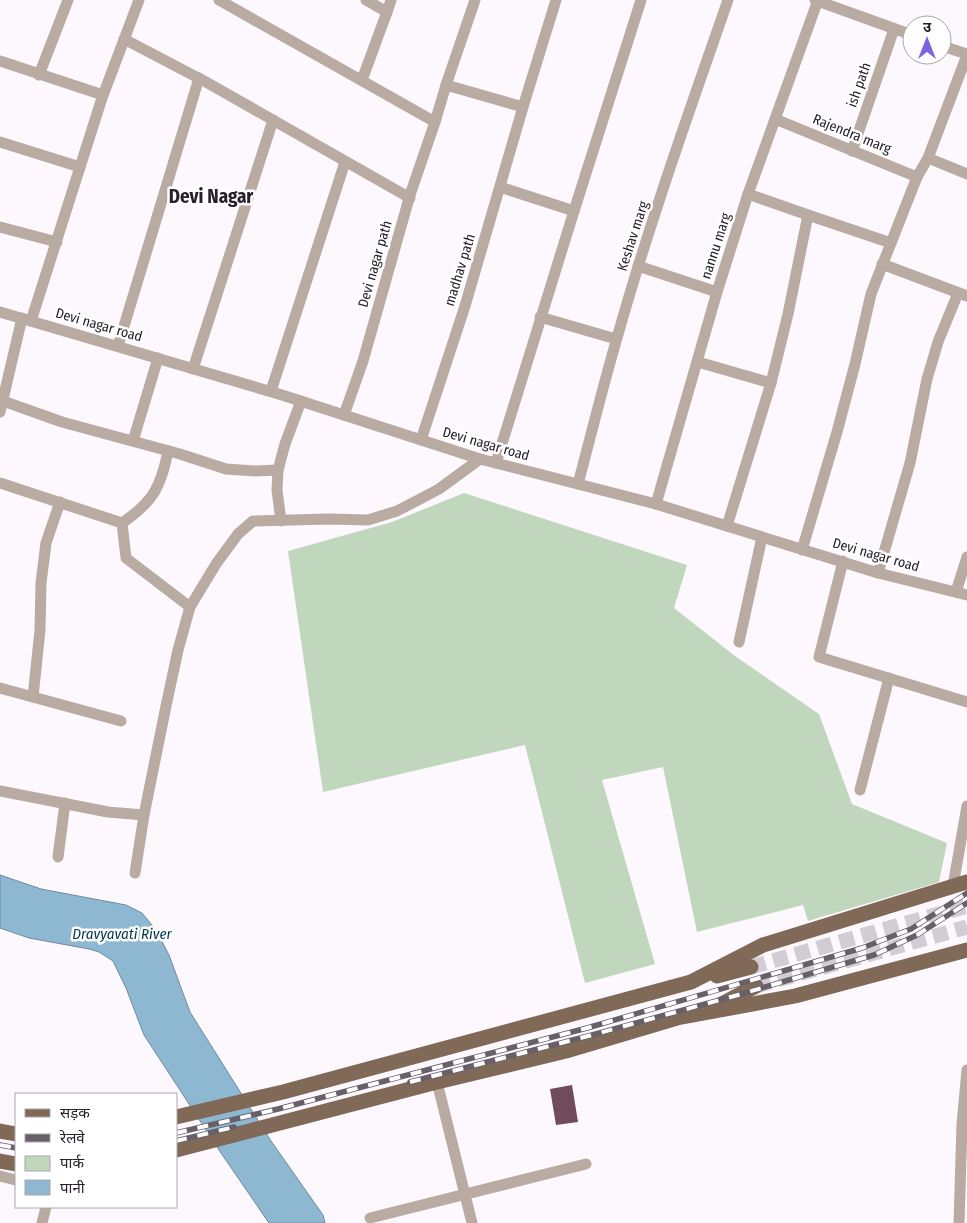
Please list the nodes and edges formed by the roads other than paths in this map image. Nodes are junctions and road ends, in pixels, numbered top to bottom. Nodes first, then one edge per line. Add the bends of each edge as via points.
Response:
1 (68, 0) edge
2 (139, 0) edge
3 (219, 0) edge
4 (366, 0) edge
5 (391, 0) edge
6 (475, 0) edge
7 (556, 0) edge
8 (641, 0) edge
9 (728, 0) edge
10 (817, 0) edge
11 (232, 3) edge
12 (387, 12) junction
13 (894, 28) junction
14 (902, 31) edge
15 (124, 39) junction
16 (952, 50) edge
17 (967, 55) edge
18 (0, 61) edge
19 (39, 75) junction
20 (200, 78) junction
21 (362, 80) junction
22 (446, 85) junction
23 (103, 95) junction
24 (523, 107) junction
25 (775, 119) junction
26 (272, 120) junction
27 (435, 122) junction
28 (0, 142) edge
29 (852, 151) junction
30 (928, 158) junction
31 (345, 162) junction
32 (80, 167) junction
33 (967, 174) edge
34 (917, 177) junction
35 (500, 187) junction
36 (748, 194) junction
37 (410, 198) junction
38 (574, 211) junction
39 (808, 214) junction
40 (0, 227) edge
41 (56, 242) junction
42 (891, 243) junction
43 (882, 264) junction
44 (638, 266) junction
45 (717, 292) junction
46 (962, 294) edge
47 (0, 312) edge
48 (540, 317) junction
49 (26, 320) junction
50 (616, 339) junction
51 (118, 346) junction
52 (158, 358) junction
53 (698, 362) junction
54 (193, 369) junction
55 (771, 383) junction
56 (270, 391) junction
57 (301, 401) junction
58 (1, 404) edge
59 (344, 415) junction
60 (421, 440) junction
61 (133, 441) junction
62 (168, 451) junction
63 (480, 459) junction
64 (496, 463) junction
65 (278, 470) junction
66 (0, 483) edge
67 (578, 484) junction
68 (60, 502) junction
69 (656, 504) junction
70 (281, 521) junction
71 (122, 523) junction
72 (727, 526) junction
73 (762, 537) junction
74 (802, 550) junction
75 (967, 557) edge
76 (842, 562) junction
77 (878, 572) junction
78 (962, 593) edge
79 (190, 607) junction
80 (738, 642) dead end
81 (889, 678) junction
82 (0, 688) edge
83 (33, 697) junction
84 (967, 702) edge
85 (121, 722) dead end
86 (860, 790) dead end
87 (0, 791) edge
88 (65, 804) junction
89 (967, 806) edge
90 (144, 815) junction
91 (58, 857) dead end
92 (135, 873) dead end
93 (960, 884) edge
94 (967, 950) edge
95 (751, 967) tunnel mouth
96 (691, 982) junction
97 (756, 986) tunnel mouth
98 (709, 1011) junction
99 (967, 1070) edge
100 (437, 1082) junction
101 (178, 1118) edge
102 (964, 1124) edge
103 (0, 1131) edge
104 (15, 1134) edge
105 (178, 1149) edge
106 (0, 1161) edge
107 (15, 1164) edge
108 (586, 1164) dead end
109 (0, 1176) edge
110 (15, 1180) edge
111 (464, 1194) junction
112 (46, 1208) edge
113 (370, 1218) dead end
114 (42, 1223) edge
115 (472, 1223) edge
116 (959, 1223) edge

1 - 19 street
2 - 15 street
3 - 11 street
4 - 12 street
5 - 12 street
6 - 22 street, Devi nagar path
7 - 24 street, madhav path
8 - 38 street
9 - 44 street, Keshav marg
10 - 13 street
10 - 25 street, nannu marg
11 - 21 street
12 - 21 street
13 - 14 street
13 - 29 street, ish path
15 - 20 street
15 - 23 street
16 - 17 street
17 - 30 street
18 - 19 street
19 - 23 street
20 - 26 street
20 - 51 street
21 - 27 street
22 - 24 street
22 - 27 street, Devi nagar path
23 - 32 street
24 - 35 street, madhav path
25 - 29 street, Rajendra marg
25 - 36 street, nannu marg
26 - 31 street
26 - 54 street
27 - 37 street, Devi nagar path
28 - 32 street
29 - 34 street, Rajendra marg
30 - 33 street
30 - 34 street
31 - 37 street
31 - 56 street
32 - 41 street
34 - 42 street
35 - 38 street
35 - 60 street, madhav path
36 - 39 street
36 - 45 street, nannu marg
37 - 59 street, Devi nagar path
38 - 48 street
39 - 42 street
39 - 55 street
40 - 41 street
41 - 49 street
42 - 43 street
43 - 46 street
43 - 74 street via 871,294 837,432
44 - 45 street
44 - 50 street, Keshav marg
45 - 53 street, nannu marg
46 - 77 street via 935,351 910,463
47 - 49 street, Devi nagar road
48 - 50 street
48 - 64 street
49 - 51 street, Devi nagar road
49 - 58 street
50 - 67 street, Keshav marg
51 - 52 street, Devi nagar road
52 - 54 street, Devi nagar road
52 - 61 street
53 - 55 street
53 - 69 street, nannu marg
54 - 56 street, Devi nagar road
55 - 72 street
56 - 57 street, Devi nagar road
57 - 59 street, Devi nagar road
57 - 65 street
58 - 61 street
59 - 60 street, Devi nagar road
60 - 63 street, Devi nagar road
61 - 62 street
62 - 65 street via 226,469
62 - 71 street via 158,486 140,511
63 - 64 street, Devi nagar road
63 - 70 street via 439,489 376,518
64 - 67 street, Devi nagar road
65 - 70 street
66 - 68 street
67 - 69 street, Devi nagar road
68 - 71 street
68 - 83 street via 46,543
69 - 72 street, Devi nagar road
70 - 79 street via 253,521 238,534
71 - 79 street via 126,558
72 - 73 street, Devi nagar road
73 - 74 street, Devi nagar road
73 - 80 street
74 - 76 street, Devi nagar road
75 - 78 street
76 - 77 street, Devi nagar road
76 - 81 street via 819,657
77 - 78 street, Devi nagar road
79 - 90 street
81 - 84 street
81 - 86 street
82 - 83 street
83 - 85 street
87 - 88 street
88 - 90 street
88 - 91 street
89 - 93 street
90 - 92 street
93 - 96 main road via 764,945
94 - 98 main road via 796,996
95 - 96 main road
96 - 101 main road
97 - 98 main road
98 - 100 main road via 566,1051
99 - 102 street
100 - 105 main road
100 - 111 street
102 - 116 street
103 - 104 main road
106 - 107 main road
108 - 111 street
109 - 110 street
111 - 113 street
111 - 115 street
112 - 114 street

